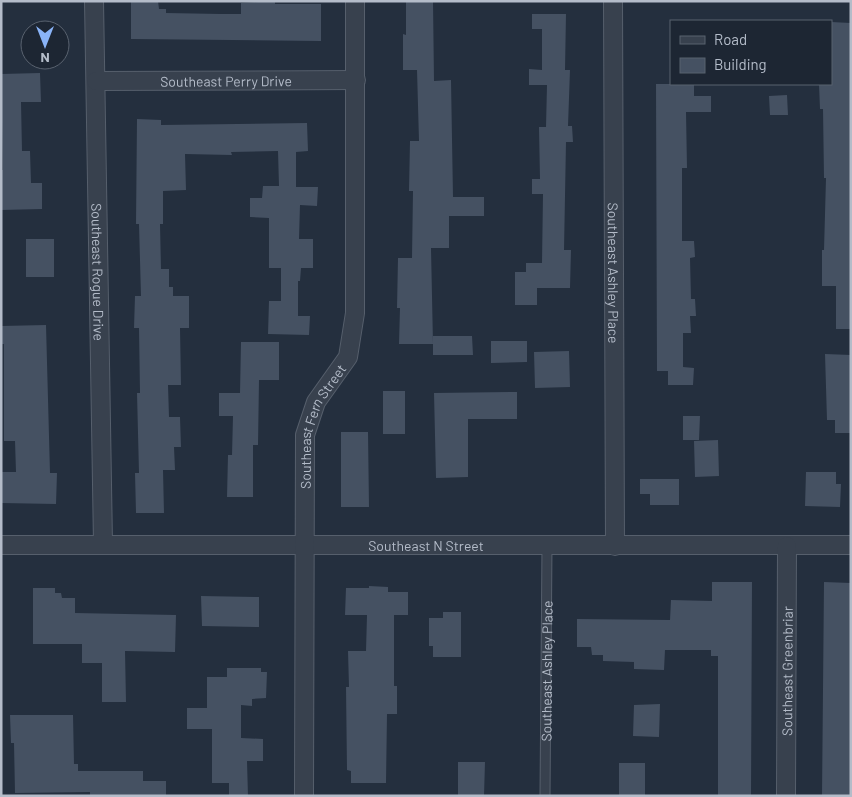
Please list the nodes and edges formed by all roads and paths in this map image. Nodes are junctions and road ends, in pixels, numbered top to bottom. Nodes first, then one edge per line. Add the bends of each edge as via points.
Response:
1 (94, 1) edge
2 (356, 1) edge
3 (613, 1) edge
4 (356, 80) junction
5 (96, 81) junction
6 (103, 544) junction
7 (305, 544) junction
8 (1, 545) edge
9 (851, 545) edge
10 (547, 546) junction
11 (615, 546) junction
12 (787, 546) junction
13 (304, 796) edge
14 (545, 796) edge
15 (786, 796) edge

1 - 5 street, Southeast Rogue Drive
2 - 4 street, Southeast Fern Street
3 - 11 street, Southeast Ashley Place
4 - 5 street, Southeast Perry Drive
4 - 7 street, Southeast Fern Street via 355,313 348,357 316,402 305,435
5 - 6 street, Southeast Rogue Drive
6 - 7 street, Southeast N Street
6 - 8 street, Southeast N Street
7 - 10 street, Southeast N Street
7 - 13 street, Southeast Fern Street
9 - 12 street, Southeast N Street
10 - 11 street, Southeast N Street
10 - 14 lane, Southeast Ashley Place
11 - 12 street, Southeast N Street
12 - 15 street, Southeast Greenbriar

